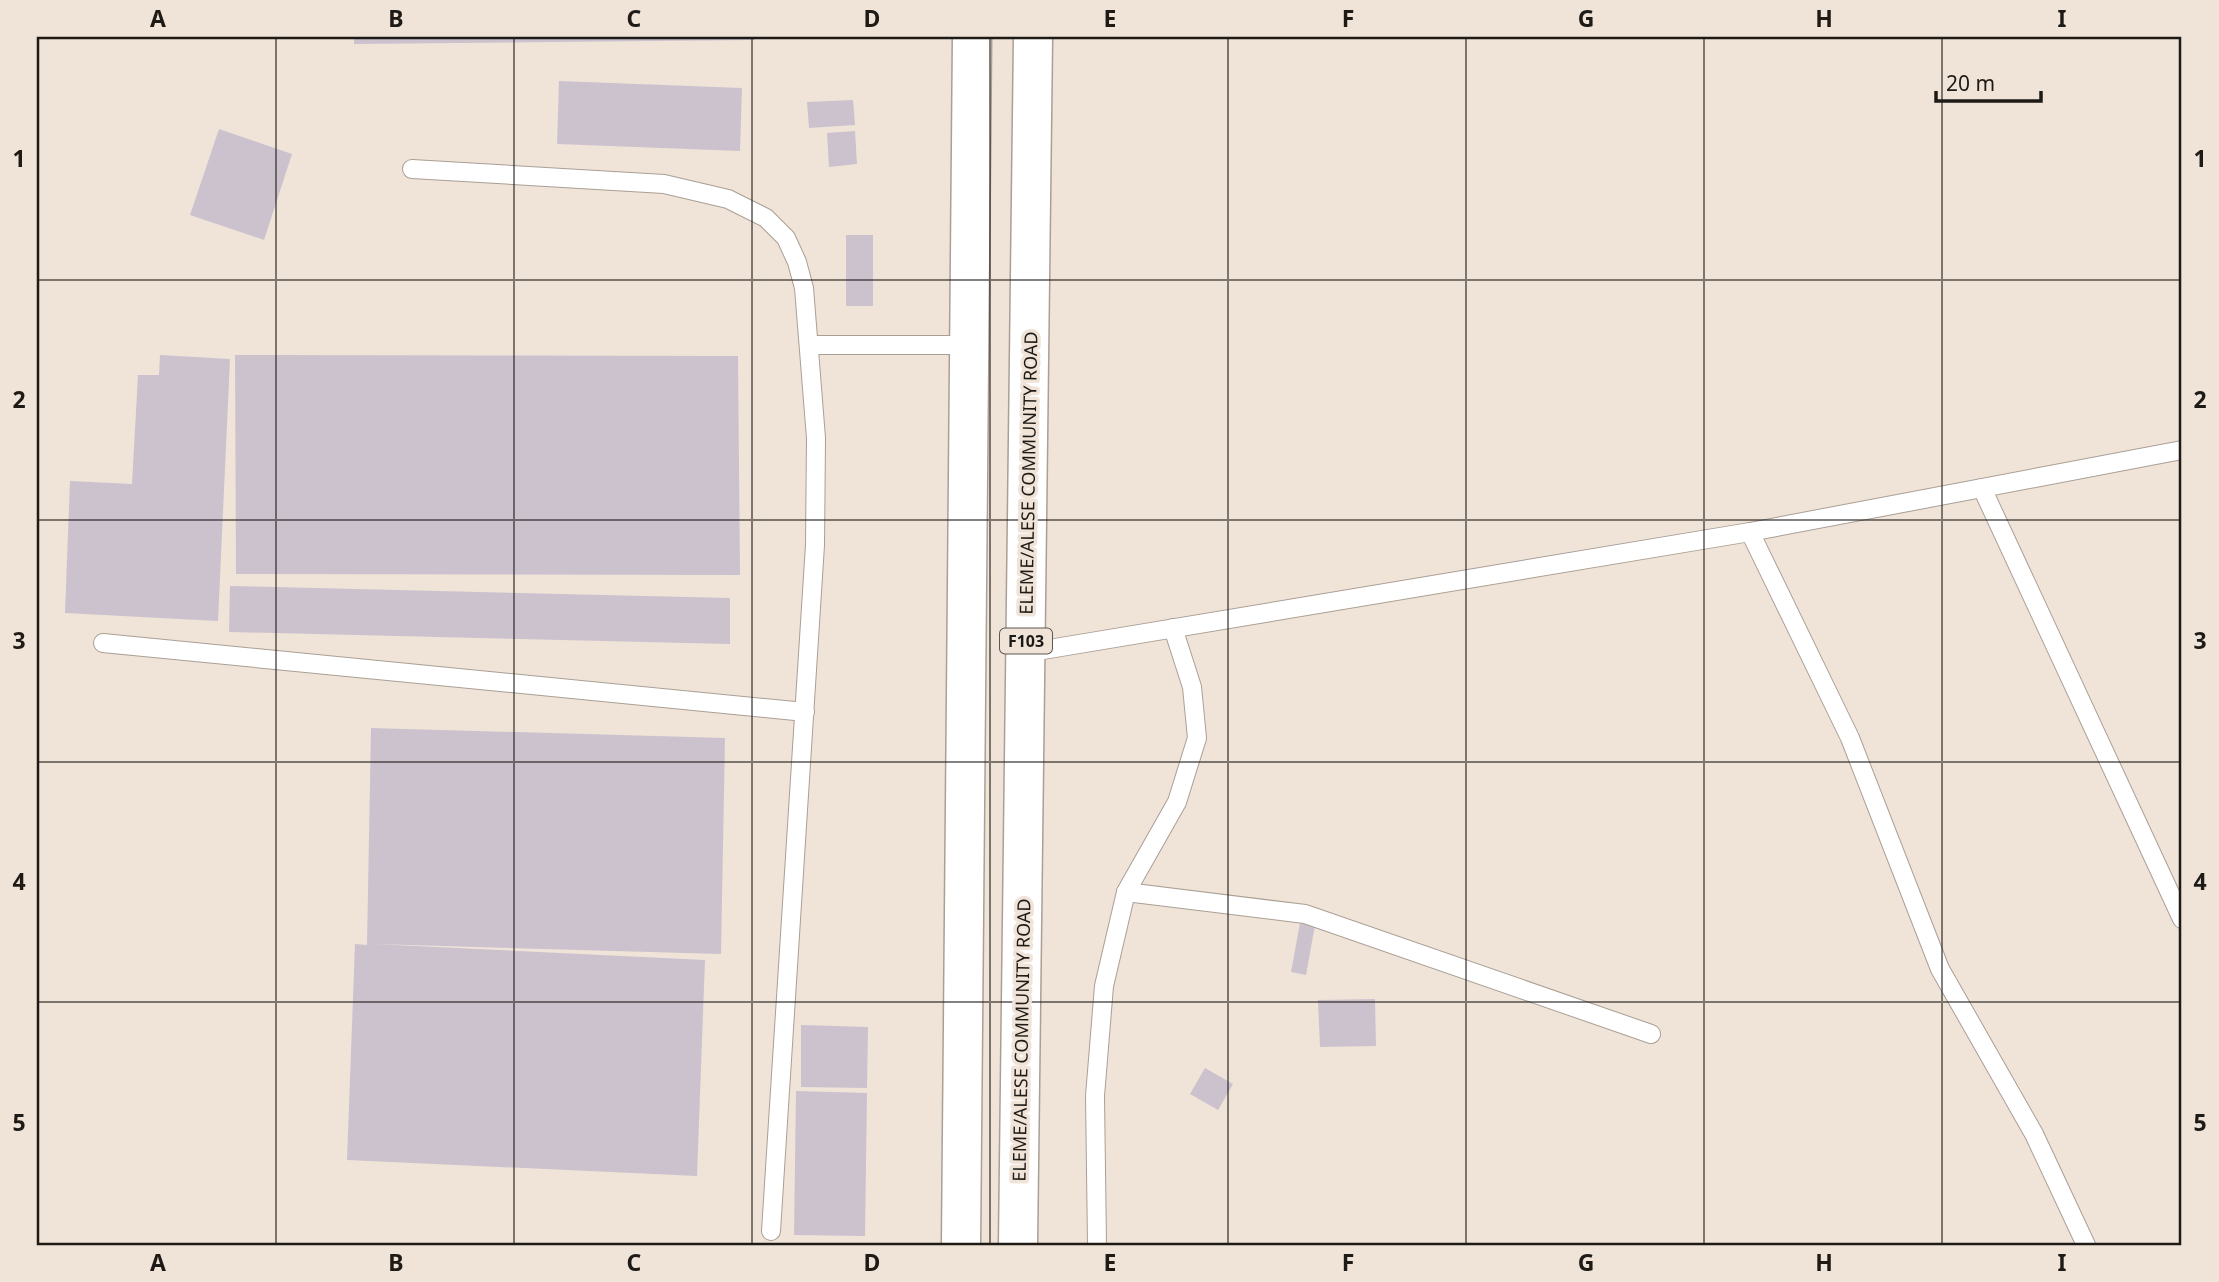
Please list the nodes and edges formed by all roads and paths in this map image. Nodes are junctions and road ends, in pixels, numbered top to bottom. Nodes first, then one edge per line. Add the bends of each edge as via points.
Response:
1 (972, 37) edge
2 (1033, 37) edge
3 (412, 169) dead end
4 (809, 345) junction
5 (970, 345) junction
6 (2182, 450) edge
7 (1982, 488) junction
8 (1750, 532) junction
9 (1173, 628) junction
10 (103, 643) dead end
11 (1026, 653) junction
12 (806, 712) junction
13 (1126, 892) junction
14 (2182, 919) edge
15 (1651, 1034) dead end
16 (772, 1231) dead end
17 (961, 1245) edge
18 (1018, 1245) edge
19 (1097, 1245) edge
20 (2086, 1245) edge

1 - 5 main road
2 - 11 main road, ELEME/ALESE COMMUNITY ROAD / F103
3 - 4 lane via 663,184 728,199 766,218 786,238 804,288
4 - 5 lane
4 - 12 lane via 816,438
5 - 17 main road
6 - 7 lane
7 - 8 lane
7 - 14 lane
8 - 9 lane
8 - 20 lane via 1850,738 1940,969 2034,1134
9 - 11 lane
9 - 13 lane via 1192,687 1197,738 1177,802
10 - 12 lane
11 - 18 main road, ELEME/ALESE COMMUNITY ROAD / F103
12 - 16 lane
13 - 15 lane via 1305,914
13 - 19 lane via 1104,986 1095,1096

